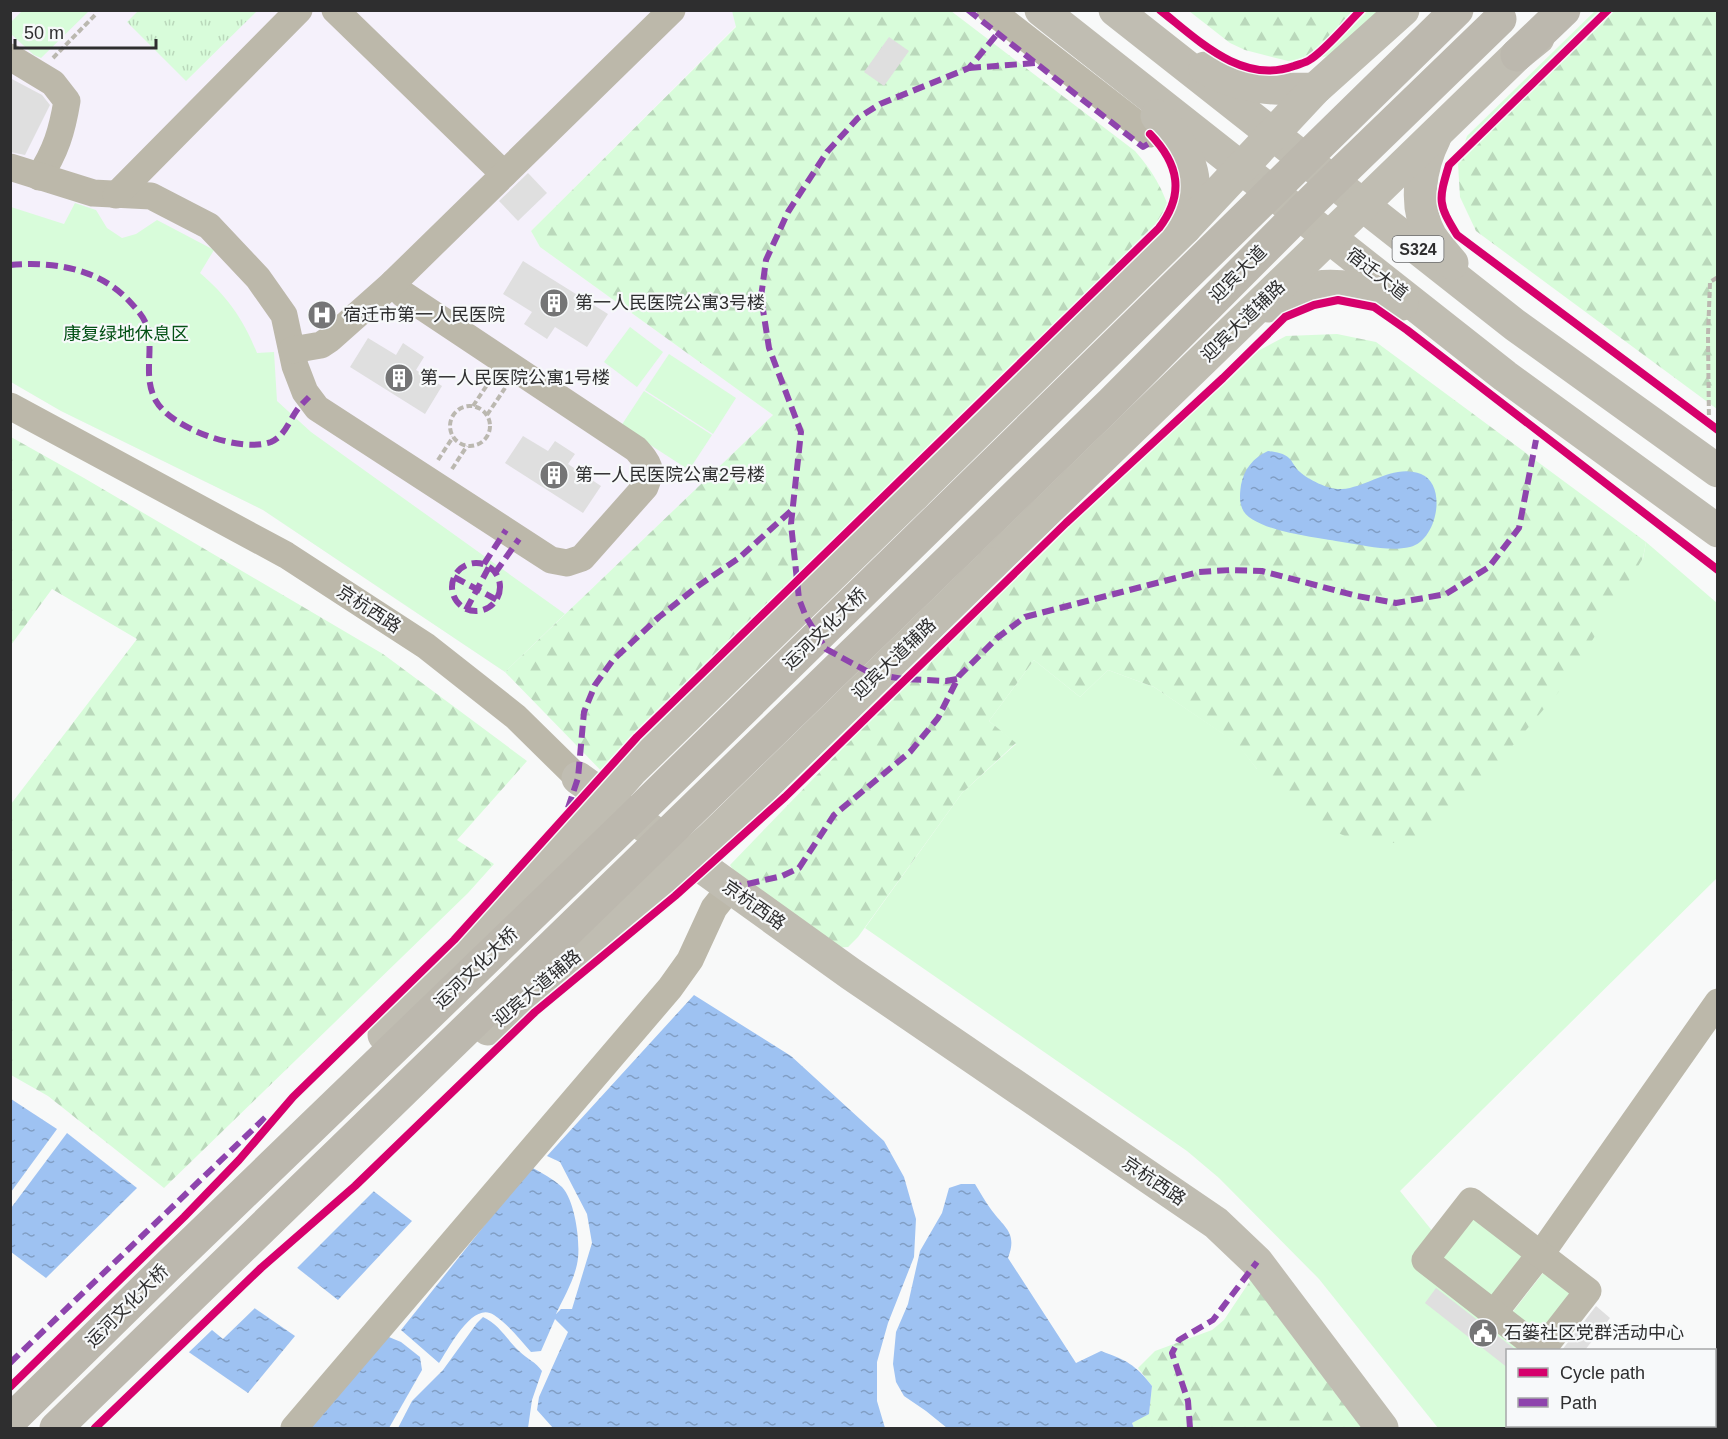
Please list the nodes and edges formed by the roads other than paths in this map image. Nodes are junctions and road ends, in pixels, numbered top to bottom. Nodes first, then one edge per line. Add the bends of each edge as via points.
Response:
1 (299, 10) edge
2 (335, 10) edge
3 (672, 10) edge
4 (990, 10) edge
5 (1041, 10) edge
6 (1403, 10) edge
7 (1457, 10) edge
8 (1508, 10) edge
9 (1564, 10) edge
10 (1572, 10) edge
11 (1120, 14) edge
12 (1098, 54) junction
13 (1517, 55) junction
14 (10, 57) edge
15 (1315, 89) junction
16 (1438, 132) junction
17 (1273, 134) junction
18 (1150, 135) dead end
19 (10, 167) edge
20 (1242, 167) junction
21 (504, 174) junction
22 (39, 177) junction
23 (116, 195) junction
24 (1363, 205) junction
25 (1185, 228) junction
26 (1329, 237) junction
27 (393, 282) junction
28 (1487, 303) junction
29 (1246, 318) junction
30 (1447, 330) junction
31 (292, 350) junction
32 (10, 406) edge
33 (1718, 471) edge
34 (942, 514) joint
35 (1718, 531) edge
36 (969, 539) joint
37 (578, 778) joint
38 (730, 888) junction
39 (1718, 1002) edge
40 (1540, 1254) junction
41 (166, 1267) junction
42 (200, 1290) junction
43 (1494, 1313) junction
44 (1541, 1349) edge
45 (1543, 1349) edge
46 (10, 1421) edge
47 (56, 1428) edge
48 (294, 1428) edge
49 (1382, 1428) edge

1 - 23 street
2 - 21 street
3 - 21 street
4 - 18 street
5 - 12 main road, 宿迁大道 / S324
6 - 15 main road
7 - 34 highway, 迎宾大道, bridge
8 - 36 highway, 迎宾大道, bridge
9 - 13 highway
10 - 13 main road, 迎宾大道辅路
11 - 15 main road via 1216,75 1246,85
11 - 17 main road, S324
12 - 20 main road, 宿迁大道 / S324
12 - 25 main road via 1174,133 1188,159 1194,188
13 - 16 main road, 迎宾大道辅路
14 - 22 street via 53,83 67,101 56,147
15 - 17 main road
16 - 24 main road, 迎宾大道辅路
16 - 28 main road via 1426,156 1420,191 1422,213 1431,236
17 - 20 main road
17 - 24 main road, S324
19 - 22 street
20 - 25 main road
20 - 26 main road, 宿迁大道 / S324
21 - 27 street
22 - 23 street via 93,193
23 - 31 street via 151,196 209,226 258,278 284,315
24 - 26 main road, 迎宾大道辅路
24 - 28 main road, S324
25 - 41 main road, bridge via 631,771 486,936 289,1127 196,1224
26 - 29 main road, 迎宾大道辅路
26 - 30 main road, 宿迁大道 / S324
27 - 31 street via 330,339 321,345
27 - 31 street via 403,294 636,449 648,463 651,474 645,487 582,558 567,563 550,560 317,408 305,392
28 - 33 main road, S324
29 - 30 main road via 1304,289 1334,286 1393,299
29 - 42 main road, 迎宾大道辅路, bridge via 710,839 512,1006 278,1227
30 - 35 main road, 宿迁大道 / S324
32 - 37 street, 京杭西路 via 286,555 426,646 516,717
34 - 41 highway, 运河文化大桥, bridge
36 - 42 highway, 运河文化大桥, bridge
37 - 38 main road, 京杭西路
38 - 48 street via 714,908 690,960 670,988
38 - 49 main road, 京杭西路 via 1216,1223 1257,1262
39 - 40 street
40 - 43 street
40 - 43 street via 1471,1201 1425,1260
40 - 45 street via 1588,1291
41 - 46 highway, 运河文化大桥, bridge
42 - 47 highway, 运河文化大桥, bridge
43 - 44 street

